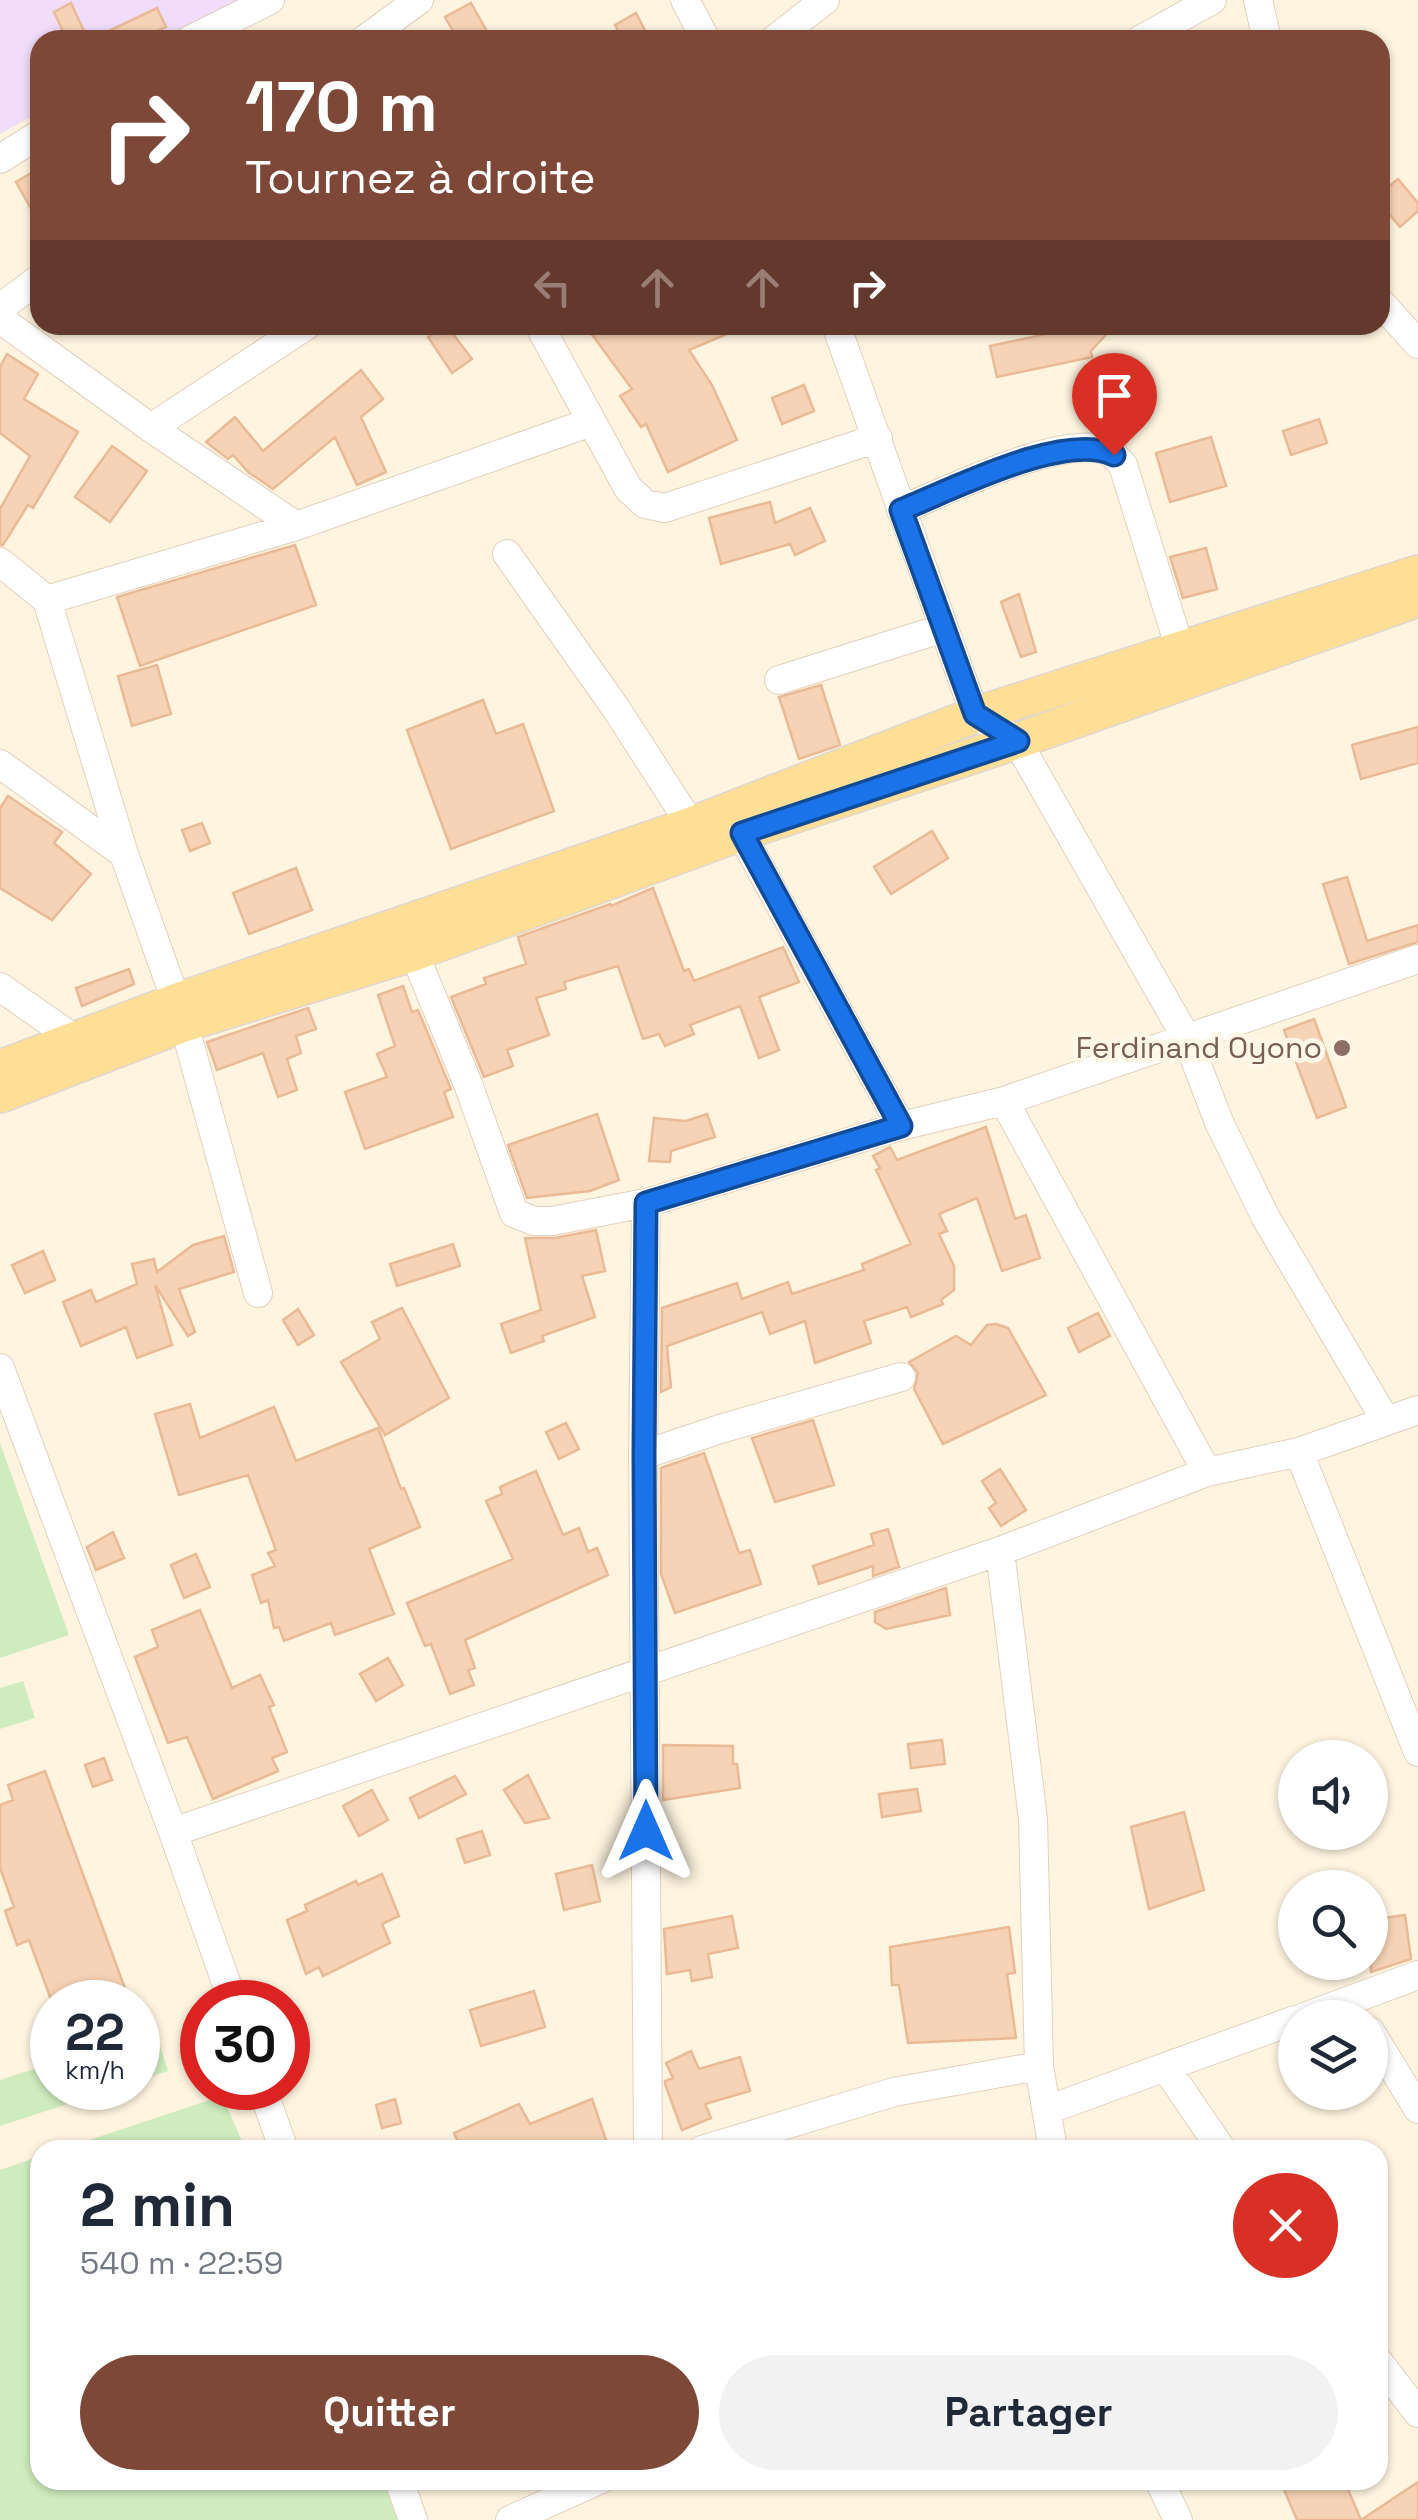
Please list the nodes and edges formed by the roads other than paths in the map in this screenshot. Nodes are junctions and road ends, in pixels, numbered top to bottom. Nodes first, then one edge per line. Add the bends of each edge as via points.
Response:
1 (270, 0) edge
2 (418, 0) edge
3 (685, 0) edge
4 (824, 0) edge
5 (1212, 0) edge
6 (1258, 0) edge
7 (210, 30) edge
8 (378, 30) edge
9 (701, 30) edge
10 (786, 30) edge
11 (1158, 30) edge
12 (1265, 30) edge
13 (30, 140) edge
14 (0, 158) edge
15 (30, 286) edge
16 (0, 308) edge
17 (1390, 313) edge
18 (0, 319) edge
19 (292, 335) edge
20 (544, 335) edge
21 (840, 335) edge
22 (1418, 344) edge
23 (591, 422) junction
24 (151, 428) junction
25 (878, 438) junction
26 (901, 510) junction
27 (296, 526) junction
28 (507, 554) dead end
29 (0, 562) edge
30 (1406, 590) edge
31 (48, 600) junction
32 (944, 628) junction
33 (1180, 649) junction
34 (778, 680) dead end
35 (975, 714) junction
36 (1018, 741) junction
37 (0, 764) edge
38 (691, 824) junction
39 (742, 833) junction
40 (124, 854) junction
41 (414, 953) junction
42 (1418, 959) edge
43 (0, 987) edge
44 (180, 1013) junction
45 (1186, 1038) junction
46 (76, 1040) junction
47 (0, 1068) edge
48 (0, 1095) edge
49 (1004, 1101) junction
50 (901, 1126) junction
51 (646, 1203) junction
52 (258, 1293) dead end
53 (0, 1368) edge
54 (901, 1377) dead end
55 (1418, 1410) edge
56 (1386, 1421) junction
57 (1299, 1452) junction
58 (644, 1455) junction
59 (1206, 1472) junction
60 (1000, 1551) junction
61 (646, 1671) junction
62 (1418, 1752) edge
63 (173, 1832) junction
64 (1418, 1975) edge
65 (224, 1980) edge
66 (1371, 2000) edge
67 (1278, 2026) edge
68 (1388, 2060) edge
69 (1040, 2066) junction
70 (1166, 2068) junction
71 (1418, 2109) edge
72 (270, 2110) edge
73 (1046, 2110) junction
74 (280, 2140) edge
75 (648, 2140) edge
76 (735, 2140) edge
77 (1052, 2140) edge
78 (1215, 2140) edge
79 (1388, 2374) edge
80 (1418, 2413) edge
81 (402, 2490) edge
82 (577, 2490) edge
83 (1164, 2490) edge
84 (413, 2520) edge
85 (510, 2520) edge
86 (1178, 2520) edge

1 - 7 street
2 - 8 street
3 - 9 street
4 - 10 street
5 - 11 street
6 - 12 street
13 - 14 street
15 - 16 street
17 - 22 street
18 - 24 street
19 - 24 street
20 - 23 street
21 - 25 street
23 - 25 street via 628,488 645,504 665,508
23 - 27 street
24 - 27 street
25 - 26 street
26 - 32 street
26 - 33 street via 1024,460 1084,447 1114,455
27 - 31 street
28 - 38 street
29 - 31 street
30 - 33 main road
30 - 36 main road
31 - 40 street
32 - 34 street
32 - 35 street
33 - 35 main road
35 - 36 street
35 - 38 main road
36 - 39 main road
36 - 45 street
37 - 40 street
38 - 44 main road
39 - 41 main road
39 - 50 street
40 - 44 street
41 - 44 main road
41 - 51 street via 514,1213 552,1221
42 - 45 street
43 - 46 street
44 - 46 main road
44 - 48 main road
44 - 52 street
45 - 49 street
45 - 56 street via 1266,1218
46 - 47 main road
49 - 50 street
49 - 59 street
50 - 51 street
51 - 58 street
53 - 63 street
54 - 58 street
55 - 56 street
56 - 57 street
57 - 59 street
57 - 62 street
58 - 61 street
59 - 60 street
60 - 61 street
60 - 69 street via 1033,1819
61 - 63 street
61 - 75 street
63 - 65 street
64 - 66 street
67 - 70 street
68 - 71 street
69 - 73 street
69 - 76 street via 894,2092
70 - 73 street
70 - 78 street
72 - 74 street
73 - 77 street
79 - 80 street
81 - 84 street
82 - 85 street
83 - 86 street

